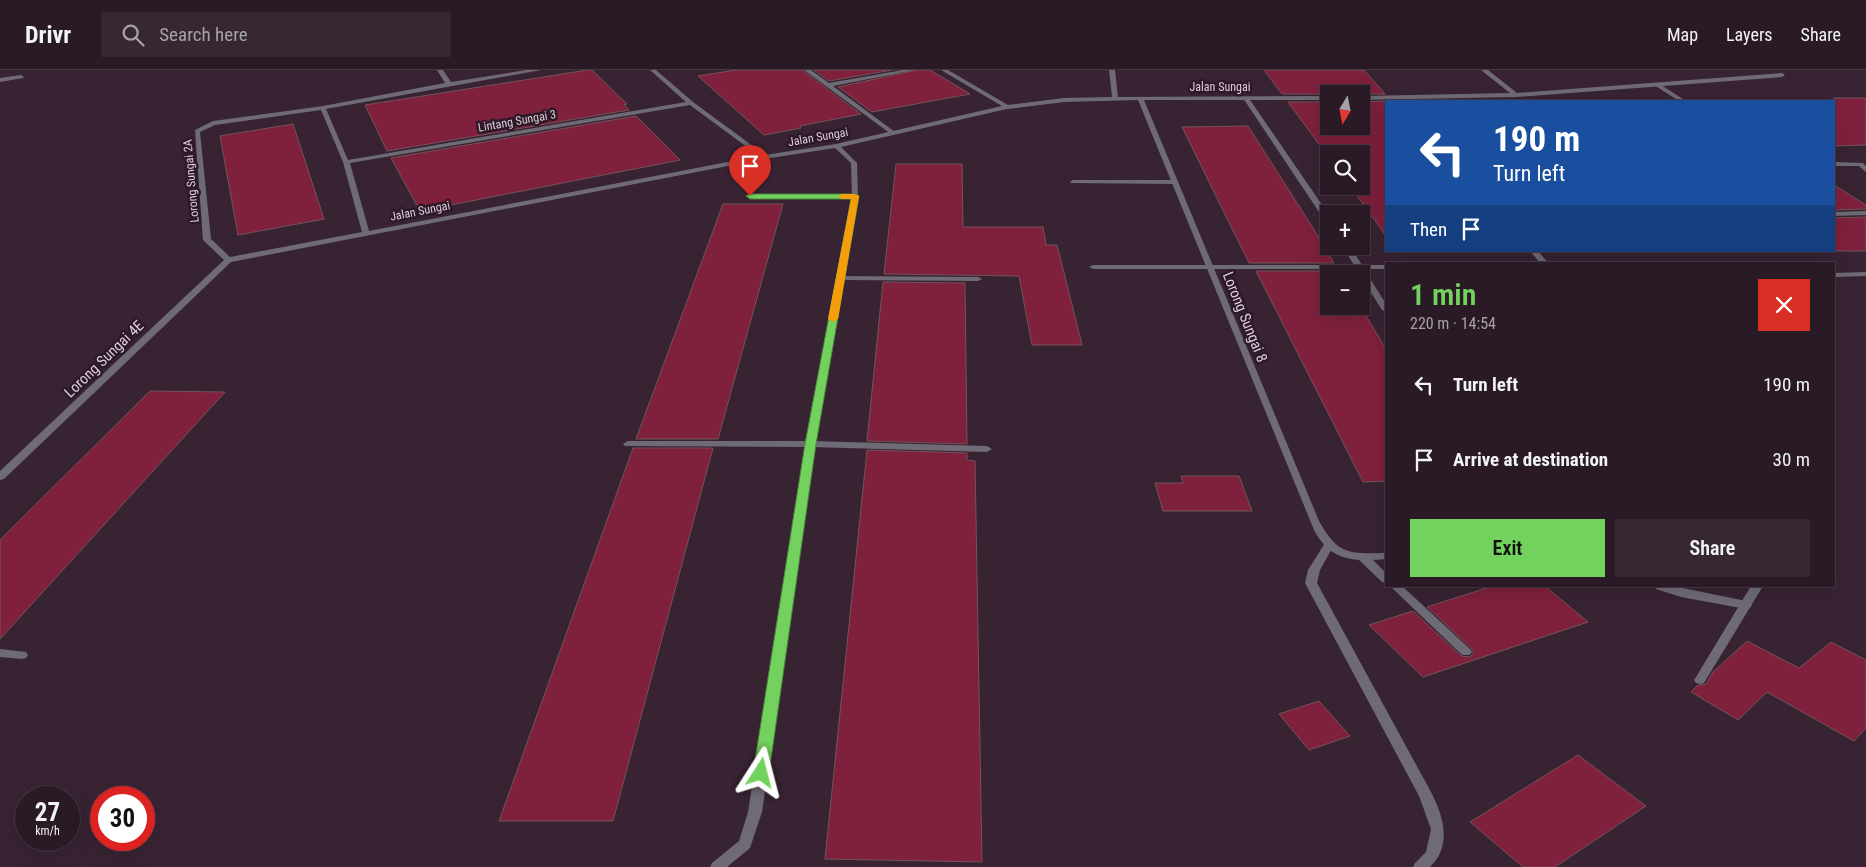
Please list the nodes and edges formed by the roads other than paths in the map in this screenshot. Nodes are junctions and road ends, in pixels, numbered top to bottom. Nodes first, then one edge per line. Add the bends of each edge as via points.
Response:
1 (440, 70) edge
2 (538, 70) edge
3 (655, 70) edge
4 (807, 70) edge
5 (912, 70) edge
6 (944, 70) edge
7 (1112, 70) edge
8 (1484, 70) edge
9 (1782, 75) dead end
10 (21, 77) dead end
11 (0, 80) edge
12 (449, 84) junction
13 (1656, 84) junction
14 (828, 85) junction
15 (1516, 95) junction
16 (1115, 98) junction
17 (1140, 98) junction
18 (1246, 98) junction
19 (1320, 98) edge
20 (1370, 98) edge
21 (1398, 100) edge
22 (1680, 100) edge
23 (691, 103) junction
24 (1007, 107) junction
25 (323, 108) junction
26 (893, 133) junction
27 (836, 146) junction
28 (764, 157) junction
29 (346, 162) junction
30 (1835, 164) edge
31 (1866, 170) edge
32 (1073, 182) dead end
33 (1174, 182) junction
34 (750, 196) dead end
35 (855, 196) junction
36 (1320, 208) edge
37 (1835, 214) edge
38 (1866, 214) edge
39 (366, 233) junction
40 (1535, 252) edge
41 (228, 260) junction
42 (1543, 262) edge
43 (1093, 267) dead end
44 (1210, 267) junction
45 (1320, 267) edge
46 (1370, 267) edge
47 (1385, 267) edge
48 (1866, 274) edge
49 (1835, 275) edge
50 (841, 278) junction
51 (978, 279) dead end
52 (1370, 285) edge
53 (1385, 308) edge
54 (628, 444) dead end
55 (811, 444) junction
56 (987, 449) dead end
57 (0, 477) edge
58 (1329, 545) junction
59 (1385, 556) edge
60 (1363, 557) junction
61 (1385, 577) edge
62 (1396, 587) edge
63 (1663, 587) edge
64 (1757, 587) edge
65 (1746, 606) junction
66 (1466, 652) dead end
67 (0, 654) edge
68 (22, 655) dead end
69 (1700, 680) dead end
70 (717, 867) edge
71 (1420, 867) edge

1 - 12 street
2 - 12 street, Lorong Sungai 2A
3 - 23 street
4 - 14 street
5 - 14 street
6 - 24 street
7 - 16 street
8 - 15 street
9 - 13 street
10 - 11 street
12 - 25 street, Lorong Sungai 2A
13 - 15 street
13 - 22 street
14 - 26 street
15 - 21 street
16 - 17 street, Jalan Sungai
16 - 24 street, Jalan Sungai
17 - 18 street, Jalan Sungai
17 - 33 street, Lorong Sungai 8
18 - 19 street, Jalan Sungai
18 - 36 street
20 - 21 street
23 - 28 street
23 - 29 street, Lintang Sungai 3
24 - 26 street, Jalan Sungai
25 - 29 street
25 - 41 street, Lorong Sungai 2A via 213,123 197,131 207,240
26 - 27 street, Jalan Sungai
27 - 28 street, Jalan Sungai
27 - 35 street via 854,163
28 - 39 street, Jalan Sungai
29 - 39 street
30 - 31 street via 1860,164
32 - 33 street
33 - 44 street, Lorong Sungai 8
34 - 35 street
35 - 50 street
37 - 38 street
39 - 41 street, Jalan Sungai
40 - 42 street
41 - 57 street, Lorong Sungai 4E
43 - 44 street
44 - 45 street
44 - 58 street, Lorong Sungai 8 via 1314,521
46 - 47 street
48 - 49 street
50 - 51 street
50 - 55 street
52 - 53 street
54 - 55 street
55 - 56 street
55 - 70 street via 755,812 745,844
58 - 60 street
58 - 71 street via 1314,570 1311,583 1426,796 1438,829 1434,854
59 - 60 street
60 - 61 street
62 - 66 street
63 - 65 street
64 - 65 street
65 - 69 street
67 - 68 street

